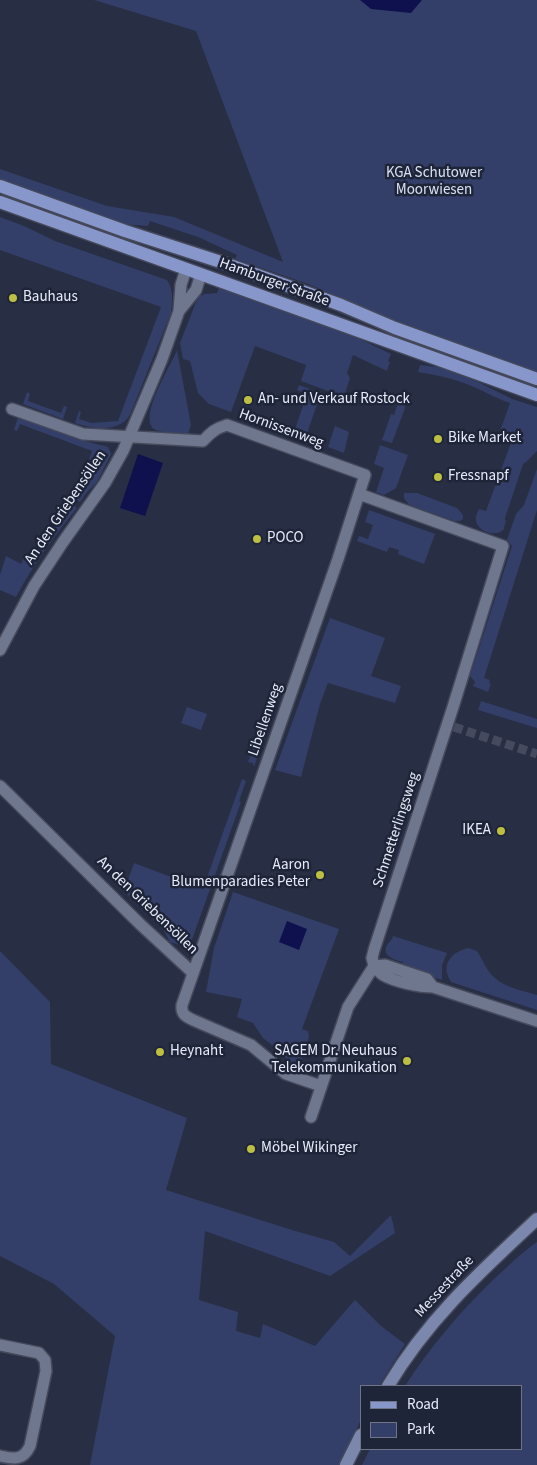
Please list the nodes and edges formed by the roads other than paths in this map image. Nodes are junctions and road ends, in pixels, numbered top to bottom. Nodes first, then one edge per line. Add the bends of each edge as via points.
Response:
1 (0, 186) edge
2 (0, 202) edge
3 (192, 252) junction
4 (206, 257) junction
5 (186, 269) junction
6 (201, 274) junction
7 (179, 311) junction
8 (537, 379) edge
9 (537, 395) edge
10 (12, 409) dead end
11 (130, 437) junction
12 (365, 475) joint
13 (358, 494) junction
14 (0, 650) edge
15 (0, 786) edge
16 (374, 966) junction
17 (193, 974) junction
18 (537, 1021) edge
19 (321, 1086) junction
20 (311, 1117) dead end
21 (537, 1219) edge
22 (0, 1345) edge
23 (389, 1385) edge
24 (360, 1437) edge
25 (0, 1456) edge
26 (22, 1461) edge
27 (346, 1465) edge

1 - 3 main road, Hamburger Straße
2 - 5 main road, Hamburger Straße
3 - 4 main road, Hamburger Straße
3 - 5 main road, An den Griebensöllen
4 - 6 main road, An den Griebensöllen
4 - 8 main road, Hamburger Straße
5 - 6 main road, Hamburger Straße
5 - 7 street, An den Griebensöllen
6 - 7 street, An den Griebensöllen via 196,290
6 - 9 main road, Hamburger Straße
7 - 11 street, An den Griebensöllen
10 - 11 street, An den Griebensöllen via 83,434
11 - 12 street, Hornissenweg via 203,441 218,427 226,425
11 - 14 street, An den Griebensöllen via 105,483 34,586
12 - 13 street, Libellenweg
13 - 16 street, Schmetterlingsweg via 503,546 374,950
13 - 17 street, Libellenweg
15 - 17 street, An den Griebensöllen
16 - 18 street via 385,966 427,979 433,986
16 - 19 street, Schmetterlingsweg via 348,1007
17 - 19 street, An den Griebensöllen via 182,1005 185,1016 251,1045 286,1074
19 - 20 street, Schmetterlingsweg
21 - 23 main road, Messestraße via 452,1300
22 - 26 street via 39,1353 45,1360 46,1370 30,1446
24 - 27 main road
25 - 26 street

